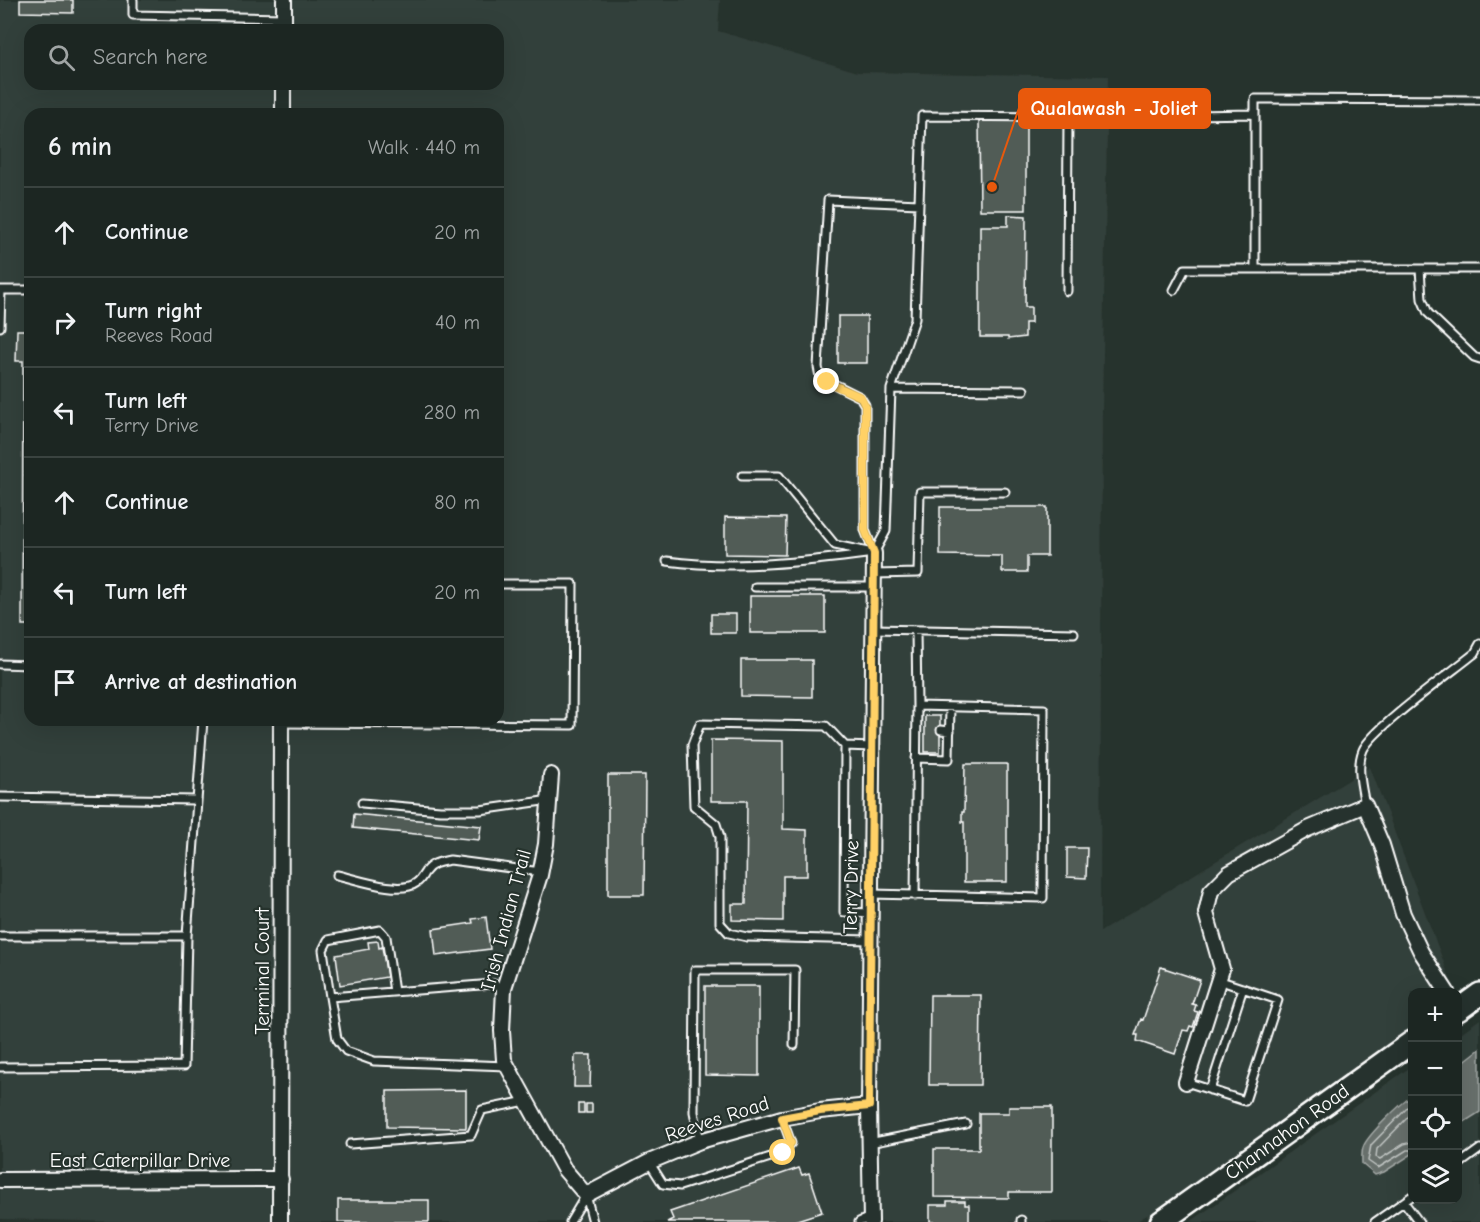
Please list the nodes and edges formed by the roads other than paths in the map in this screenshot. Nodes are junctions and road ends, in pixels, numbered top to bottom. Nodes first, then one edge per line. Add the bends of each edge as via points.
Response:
1 (133, 0) edge
2 (284, 0) edge
3 (284, 24) edge
4 (283, 90) edge
5 (1480, 100) edge
6 (283, 108) edge
7 (1255, 114) junction
8 (1068, 117) junction
9 (919, 204) junction
10 (1256, 268) junction
11 (1420, 269) junction
12 (1480, 269) edge
13 (1, 290) edge
14 (24, 290) edge
15 (1174, 290) dead end
16 (1067, 291) dead end
17 (0, 327) edge
18 (1480, 358) edge
19 (891, 389) junction
20 (1024, 390) dead end
21 (742, 476) dead end
22 (1005, 492) dead end
23 (874, 553) junction
24 (667, 561) dead end
25 (874, 580) junction
26 (504, 584) edge
27 (755, 587) dead end
28 (873, 629) junction
29 (916, 630) junction
30 (1074, 633) dead end
31 (1480, 644) edge
32 (0, 664) edge
33 (24, 665) edge
34 (917, 706) junction
35 (951, 707) junction
36 (504, 724) edge
37 (202, 726) edge
38 (281, 726) edge
39 (941, 730) dead end
40 (950, 731) junction
41 (845, 746) junction
42 (872, 747) junction
43 (916, 758) junction
44 (551, 775) dead end
45 (0, 797) edge
46 (196, 800) junction
47 (550, 800) junction
48 (362, 803) dead end
49 (1365, 805) junction
50 (540, 872) junction
51 (337, 875) dead end
52 (871, 894) junction
53 (915, 896) junction
54 (871, 913) junction
55 (0, 936) edge
56 (187, 936) junction
57 (870, 940) junction
58 (1218, 980) junction
59 (504, 988) junction
60 (1243, 988) junction
61 (1444, 988) edge
62 (394, 992) junction
63 (1480, 994) edge
64 (330, 997) junction
65 (1462, 1007) edge
66 (794, 1045) dead end
67 (1408, 1046) edge
68 (0, 1066) edge
69 (507, 1066) junction
70 (1186, 1082) joint
71 (1210, 1090) junction
72 (526, 1101) junction
73 (869, 1106) junction
74 (782, 1118) junction
75 (966, 1124) dead end
76 (700, 1141) junction
77 (869, 1143) junction
78 (350, 1144) dead end
79 (1480, 1149) edge
80 (649, 1162) junction
81 (1462, 1162) edge
82 (281, 1179) junction
83 (0, 1180) edge
84 (586, 1195) junction
85 (1408, 1199) edge
86 (1404, 1202) junction
87 (867, 1220) edge
88 (280, 1222) edge
89 (570, 1222) edge
90 (593, 1222) edge
91 (1161, 1222) edge
92 (1375, 1222) edge
93 (1419, 1222) edge

1 - 3 lane via 134,15
2 - 3 street
4 - 6 street
5 - 7 lane via 1255,99
7 - 8 lane
7 - 10 lane
8 - 9 lane via 922,116
8 - 16 lane
9 - 19 lane via 915,319
9 - 23 lane via 828,200 818,367 820,377 861,397 865,405 865,530
10 - 11 lane
10 - 15 lane via 1185,269
11 - 12 lane
11 - 18 lane via 1422,299 1428,313 1474,357
13 - 14 lane
13 - 17 lane
19 - 20 lane
19 - 23 lane via 886,531
21 - 23 lane via 779,476 835,544
22 - 25 lane via 920,492 918,573
23 - 24 lane via 739,566
23 - 25 street, Terry Drive
25 - 27 lane
25 - 28 street, Terry Drive
26 - 36 lane via 573,584 572,725
28 - 29 lane
28 - 42 street, Terry Drive
29 - 30 lane
29 - 34 lane
31 - 49 lane via 1475,653 1378,732 1363,750 1360,778
32 - 33 lane
34 - 35 lane
34 - 43 lane via 921,743
35 - 40 lane
35 - 53 lane via 1044,709 1043,898
37 - 46 lane
38 - 82 street, Terminal Court
39 - 40 lane
40 - 43 lane via 946,744 949,759
41 - 42 lane
41 - 54 lane via 844,912
41 - 57 lane via 826,726 700,724 692,745 694,806 716,824 720,837 720,923 729,933 747,937
42 - 52 street, Terry Drive
43 - 53 lane
44 - 47 street, Irish Indian Trail
45 - 46 lane
46 - 56 lane
47 - 48 lane via 480,810
47 - 50 street, Irish Indian Trail
49 - 58 street via 1308,829 1229,873 1211,891 1206,913 1222,969
49 - 61 street via 1403,914
50 - 51 lane via 450,860 436,862 415,884 399,888
50 - 59 street, Irish Indian Trail
52 - 53 lane
52 - 54 street, Terry Drive
54 - 57 street, Terry Drive
55 - 56 lane
56 - 68 lane via 184,1066
57 - 73 street, Terry Drive
58 - 60 lane
58 - 70 street
59 - 62 lane via 493,984
59 - 69 street, Irish Indian Trail via 502,1031
60 - 71 lane
60 - 71 lane via 1278,1000 1245,1101
62 - 64 lane
62 - 64 lane via 386,937 380,930 328,940 323,950
63 - 65 main road
64 - 69 lane via 337,1039 346,1051 374,1061
66 - 76 lane via 795,970 695,970 694,1112
67 - 91 main road, Channahon Road
69 - 72 street, Irish Indian Trail
70 - 71 lane
72 - 78 lane via 482,1110 471,1135
72 - 84 street, Irish Indian Trail via 564,1169
73 - 74 street, Reeves Road
73 - 77 street, Terry Drive
74 - 76 street, Reeves Road
74 - 80 lane via 791,1143 783,1153 680,1186 663,1184
75 - 77 lane
76 - 80 street, Reeves Road
77 - 87 street, Terry Drive
79 - 81 lane
80 - 84 street, Reeves Road
82 - 83 street, East Caterpillar Drive
82 - 88 street, Terminal Court
84 - 89 lane
84 - 90 lane
85 - 86 lane
86 - 92 lane
86 - 93 lane

